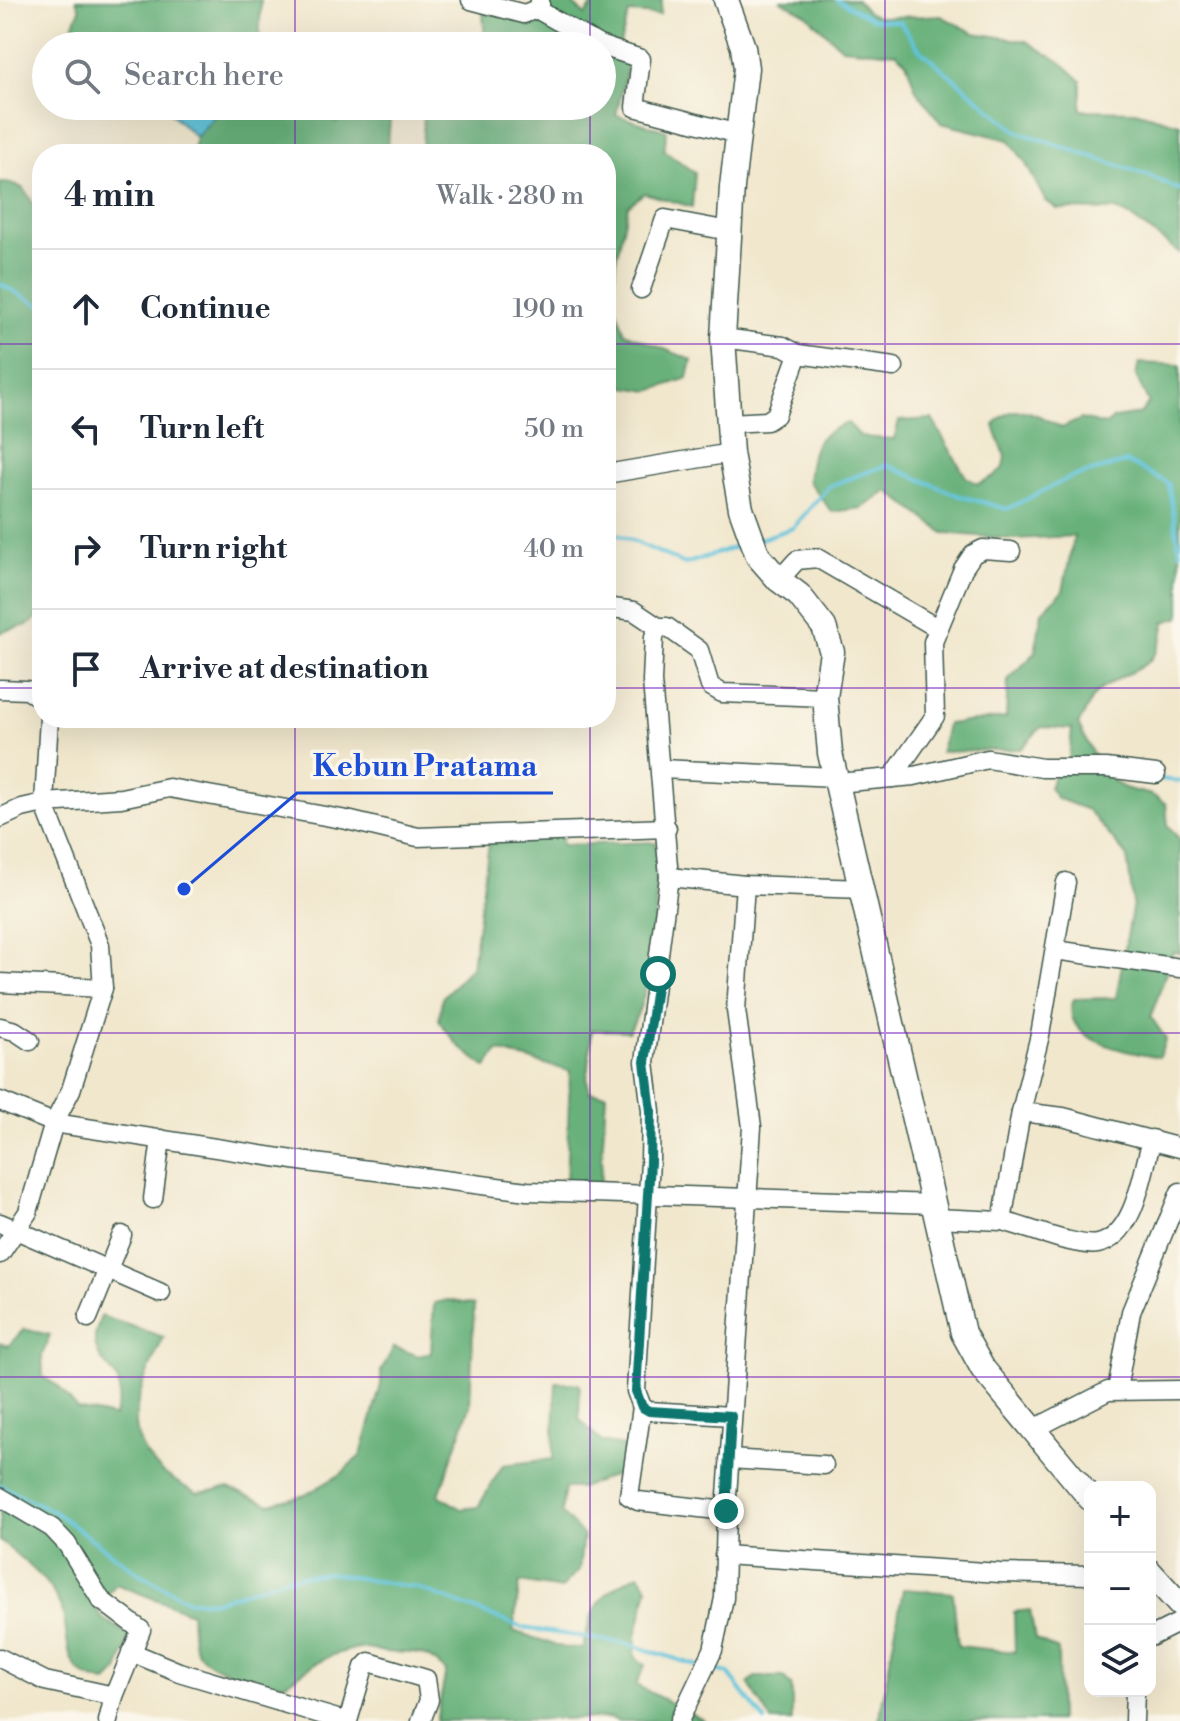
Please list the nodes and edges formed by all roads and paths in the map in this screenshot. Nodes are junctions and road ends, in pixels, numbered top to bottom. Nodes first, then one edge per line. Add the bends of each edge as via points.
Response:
1 (471, 0) edge
2 (726, 0) edge
3 (540, 4) edge
4 (572, 32) edge
5 (616, 51) edge
6 (738, 134) junction
7 (729, 231) junction
8 (641, 289) dead end
9 (723, 338) junction
10 (798, 354) junction
11 (894, 367) dead end
12 (729, 423) junction
13 (731, 453) junction
14 (616, 472) edge
15 (1011, 551) dead end
16 (779, 580) junction
17 (616, 608) edge
18 (658, 627) junction
19 (937, 628) junction
20 (0, 689) edge
21 (32, 693) edge
22 (825, 697) junction
23 (48, 728) edge
24 (661, 769) junction
25 (1156, 774) dead end
26 (892, 778) junction
27 (836, 780) junction
28 (44, 803) junction
29 (0, 818) edge
30 (667, 828) junction
31 (669, 877) junction
32 (1066, 882) dead end
33 (745, 885) junction
34 (864, 889) junction
35 (1055, 950) junction
36 (1180, 968) edge
37 (0, 983) edge
38 (103, 988) junction
39 (0, 1027) edge
40 (30, 1041) dead end
41 (0, 1101) edge
42 (1021, 1112) junction
43 (54, 1123) junction
44 (161, 1139) junction
45 (1152, 1139) junction
46 (1180, 1148) edge
47 (1180, 1192) edge
48 (649, 1194) junction
49 (153, 1199) dead end
50 (747, 1200) junction
51 (936, 1211) junction
52 (1002, 1221) junction
53 (8, 1227) edge
54 (122, 1235) dead end
55 (0, 1254) edge
56 (106, 1269) junction
57 (161, 1293) dead end
58 (88, 1318) dead end
59 (1117, 1390) junction
60 (1180, 1390) edge
61 (642, 1407) junction
62 (731, 1416) junction
63 (1032, 1430) junction
64 (729, 1459) junction
65 (824, 1465) dead end
66 (1084, 1491) edge
67 (0, 1497) edge
68 (726, 1511) junction
69 (724, 1555) junction
70 (1084, 1575) edge
71 (1156, 1579) edge
72 (1180, 1605) edge
73 (1180, 1622) edge
74 (1156, 1634) edge
75 (131, 1652) junction
76 (0, 1658) edge
77 (114, 1696) junction
78 (1135, 1697) edge
79 (108, 1721) edge
80 (346, 1721) edge
81 (421, 1721) edge
82 (679, 1721) edge
83 (1134, 1721) edge

1 - 3 street via 524,14
2 - 6 street via 746,57
3 - 4 street
5 - 6 street via 641,59 635,107
6 - 7 street
7 - 8 street via 665,219
7 - 9 street
9 - 10 street via 783,346
9 - 12 street
10 - 11 street
10 - 12 street via 776,415 767,421
12 - 13 street
13 - 14 street
13 - 16 street via 748,531 758,556
15 - 19 street via 983,549 973,554
16 - 19 street via 797,560 817,558
16 - 22 street via 799,595 824,627 832,652
17 - 18 street via 634,611
18 - 22 street via 667,627 699,650 710,686 722,693
18 - 24 street via 652,681
19 - 26 street via 931,661 935,716
20 - 21 street
22 - 27 street
23 - 28 street
24 - 27 street
24 - 30 street
25 - 26 street via 1042,768 988,759
26 - 27 street
27 - 34 street
28 - 29 street
28 - 30 street via 184,789 418,837
28 - 38 street via 100,945
30 - 31 street
31 - 33 street
31 - 48 street via 645,1062 651,1111
32 - 35 street
33 - 34 street
33 - 50 street via 736,993 738,1044 752,1113
34 - 51 street
35 - 36 street
35 - 42 street
37 - 38 street
38 - 43 street via 71,1090
39 - 40 street
41 - 43 street
42 - 45 street
42 - 52 street
43 - 44 street
43 - 53 street via 28,1212
44 - 48 street via 482,1186
44 - 49 street
45 - 46 street
45 - 52 street via 1127,1219 1107,1240 1090,1244
47 - 59 street via 1131,1312
48 - 50 street
48 - 61 street via 636,1372
50 - 51 street
50 - 62 street
51 - 52 street
51 - 63 street via 963,1333 983,1369
53 - 55 street
53 - 56 street
54 - 56 street
56 - 57 street
56 - 58 street
59 - 60 street
59 - 63 street via 1082,1402
61 - 62 street
61 - 68 street via 629,1496
62 - 64 street
63 - 66 street
64 - 65 street
64 - 68 street
67 - 75 street via 52,1528 101,1600 141,1630
68 - 69 street
69 - 70 street
69 - 82 street via 724,1598 713,1650
71 - 72 street
73 - 74 street
75 - 77 street
75 - 80 street via 179,1672
76 - 77 street via 45,1681
77 - 79 street
78 - 83 street
80 - 81 street via 369,1662 426,1679 429,1700

